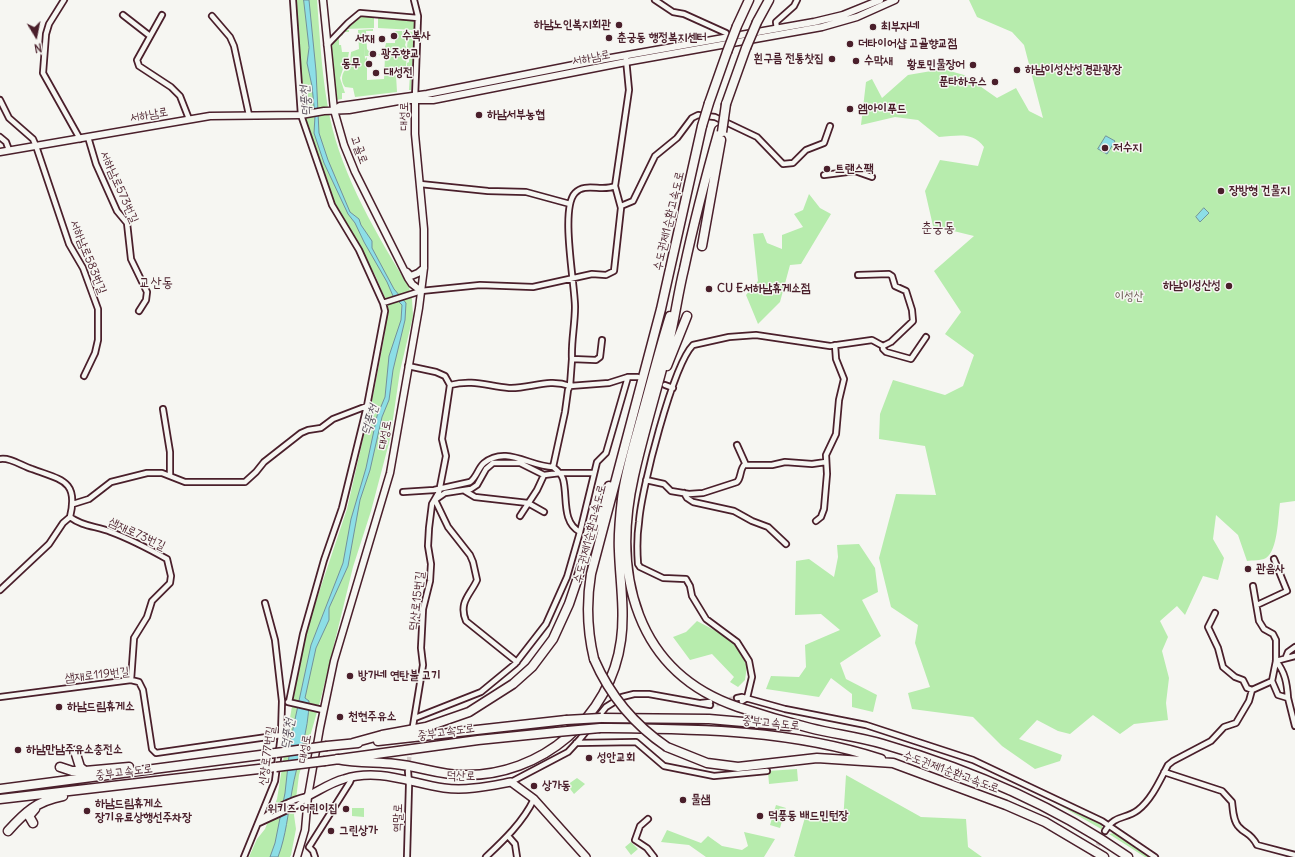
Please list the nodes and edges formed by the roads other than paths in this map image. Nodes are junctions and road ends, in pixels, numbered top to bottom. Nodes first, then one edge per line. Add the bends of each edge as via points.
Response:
1 (64, 0) edge
2 (293, 0) edge
3 (323, 0) edge
4 (414, 0) edge
5 (655, 0) edge
6 (749, 0) edge
7 (767, 0) edge
8 (797, 0) edge
9 (880, 0) edge
10 (895, 0) edge
11 (123, 15) dead end
12 (162, 15) dead end
13 (212, 16) dead end
14 (418, 18) junction
15 (777, 29) junction
16 (326, 33) junction
17 (150, 36) junction
18 (337, 36) junction
19 (729, 37) junction
20 (328, 45) junction
21 (626, 59) junction
22 (415, 98) junction
23 (0, 100) edge
24 (334, 110) junction
25 (249, 115) junction
26 (302, 115) junction
27 (189, 119) junction
28 (830, 126) dead end
29 (721, 131) junction
30 (0, 137) edge
31 (88, 137) junction
32 (80, 139) junction
33 (36, 146) junction
34 (9, 150) junction
35 (0, 152) edge
36 (824, 175) dead end
37 (872, 177) dead end
38 (420, 184) junction
39 (615, 186) junction
40 (570, 204) junction
41 (621, 206) junction
42 (702, 246) dead end
43 (424, 268) junction
44 (404, 269) junction
45 (683, 274) junction
46 (858, 275) dead end
47 (572, 277) junction
48 (421, 291) junction
49 (384, 303) junction
50 (139, 311) dead end
51 (687, 316) dead end
52 (926, 337) dead end
53 (602, 340) dead end
54 (835, 345) junction
55 (883, 346) junction
56 (572, 359) junction
57 (408, 366) junction
58 (84, 376) dead end
59 (628, 377) junction
60 (638, 377) dead end
61 (450, 385) junction
62 (570, 386) junction
63 (662, 386) junction
64 (673, 388) junction
65 (367, 406) junction
66 (163, 409) dead end
67 (628, 433) junction
68 (736, 446) dead end
69 (0, 459) edge
70 (826, 462) junction
71 (745, 464) junction
72 (553, 467) junction
73 (560, 472) junction
74 (594, 473) junction
75 (544, 475) junction
76 (170, 476) junction
77 (646, 480) junction
78 (440, 488) junction
79 (465, 491) junction
80 (403, 492) dead end
81 (684, 493) junction
82 (435, 500) junction
83 (73, 504) junction
84 (528, 504) junction
85 (544, 512) dead end
86 (520, 516) dead end
87 (70, 517) junction
88 (816, 522) dead end
89 (580, 532) junction
90 (786, 544) dead end
91 (1274, 559) dead end
92 (1253, 586) dead end
93 (0, 590) edge
94 (265, 603) dead end
95 (1257, 605) junction
96 (1215, 613) dead end
97 (1295, 647) edge
98 (1295, 656) edge
99 (1286, 657) junction
100 (1276, 661) junction
101 (517, 662) junction
102 (131, 680) junction
103 (1272, 681) junction
104 (1252, 690) junction
105 (0, 697) edge
106 (737, 698) tunnel mouth
107 (1288, 698) junction
108 (744, 699) junction
109 (282, 700) junction
110 (291, 703) junction
111 (710, 704) tunnel mouth
112 (323, 710) junction
113 (415, 718) junction
114 (413, 726) dead end
115 (1295, 726) edge
116 (811, 728) junction
117 (281, 735) junction
118 (353, 743) junction
119 (576, 743) junction
120 (75, 751) dead end
121 (337, 759) junction
122 (893, 763) junction
123 (180, 766) junction
124 (60, 767) dead end
125 (766, 770) dead end
126 (85, 771) junction
127 (408, 771) tunnel mouth
128 (1164, 772) junction
129 (352, 777) junction
130 (408, 779) junction
131 (511, 782) junction
132 (0, 789) edge
133 (85, 789) junction
134 (308, 796) junction
135 (55, 798) junction
136 (0, 799) edge
137 (534, 799) junction
138 (648, 819) dead end
139 (33, 823) dead end
140 (258, 824) junction
141 (1108, 825) junction
142 (8, 831) dead end
143 (1105, 831) tunnel mouth
144 (508, 836) junction
145 (300, 847) junction
146 (309, 847) junction
147 (1295, 855) edge
148 (244, 857) edge
149 (297, 857) edge
150 (316, 857) edge
151 (407, 857) edge
152 (486, 857) edge
153 (516, 857) edge
154 (586, 857) edge
155 (654, 857) edge
156 (1104, 857) edge
157 (1128, 857) edge
158 (1155, 857) edge

1 - 32 street via 47,29 43,74
2 - 26 street
3 - 16 street, 고골로
4 - 14 street, 대성로
5 - 19 street via 666,9 690,16 726,32
6 - 67 highway, 수도권제1순환고속도로, bridge via 727,52 702,126 662,309
7 - 29 highway, 수도권제1순환고속도로, bridge via 726,104
8 - 15 street via 776,22
9 - 15 street, 서하남로 via 843,15
10 - 21 street, 서하남로 via 845,22 740,42
11 - 17 street
12 - 17 street
13 - 25 street via 230,37 234,46
14 - 18 street via 362,13 348,23
14 - 22 street, 대성로
15 - 19 street, 서하남로
16 - 18 street
16 - 20 street, 고골로
17 - 27 street via 137,60 139,66 180,96
18 - 20 street
19 - 21 street, 서하남로
20 - 24 street, 고골로
21 - 22 street, 서하남로 via 433,100
21 - 39 street via 629,90
22 - 24 street, 서하남로 via 349,110
22 - 38 street, 대성로 via 415,134
23 - 33 street via 9,118 33,139
24 - 26 street, 서하남로
24 - 44 street, 고골로 via 349,158
25 - 26 street, 서하남로
25 - 27 street, 서하남로
26 - 49 street via 332,205 359,250
27 - 31 street, 서하남로
28 - 41 street via 824,142 806,150 793,162 783,164 757,137 714,117 698,115 692,118 677,138 655,156 633,201
29 - 42 highway
29 - 45 highway, 수도권제1순환고속도로 via 700,198
30 - 34 street via 6,142
31 - 32 street, 서하남로
31 - 50 street, 서하남로573번길 via 94,159 117,211 127,223 131,258 147,292 146,300
32 - 33 street, 서하남로
33 - 34 street, 서하남로
33 - 58 street, 서하남로583번길 via 69,244 83,268 98,309 98,340
34 - 35 street, 서하남로
36 - 37 street via 855,171
38 - 40 street via 526,192
38 - 43 street, 대성로 via 424,224
39 - 40 street via 597,189 585,187 575,193
39 - 41 street
40 - 47 street via 568,219
41 - 47 street via 614,271 606,276 592,274
43 - 44 street via 415,276 411,276
43 - 48 street, 대성로
44 - 48 street, 고골로 via 412,284
45 - 63 highway, 수도권제1순환고속도로
45 - 121 highway via 630,458 622,496 619,530 621,639 611,678 594,708 581,726 559,745 528,762 499,772 446,774 396,764
46 - 55 street via 889,274 894,286 906,290 910,299 913,321 891,342
47 - 48 street via 533,287 480,285
47 - 56 street via 575,308
48 - 49 street
48 - 57 street, 대성로
49 - 65 street
51 - 63 highway
52 - 55 street via 912,359 886,352
53 - 56 street via 600,357 596,360
54 - 55 street via 872,340
54 - 64 street via 756,334 703,342 689,349
54 - 70 street via 836,359 844,378 836,434 828,447
56 - 62 street
57 - 61 street via 445,376
57 - 112 street, 대성로 via 383,502 346,617
59 - 60 street
59 - 62 street via 609,383
59 - 74 street via 606,453 596,462
61 - 62 street via 474,382 510,388 539,383
61 - 78 street, 덕산로15번길 via 442,439 446,456
62 - 72 street
63 - 64 street
63 - 116 highway, 수도권제1순환고속도로 via 633,477 628,514 629,576 631,592 641,621 658,652 698,689 737,707
64 - 77 street
65 - 76 street via 333,419 321,428 301,434 264,462 245,482 185,482
65 - 110 street via 342,508 303,634
66 - 76 street via 170,452
67 - 118 highway via 570,604 553,639 532,667 513,684 469,712 426,728
67 - 122 highway, 수도권제1순환고속도로, bridge via 588,592 588,624 594,659 622,707 651,736 667,747 707,763 731,766 818,758
68 - 71 street
69 - 83 street via 63,480 71,489
70 - 71 street via 785,462 756,466
70 - 88 street via 824,508
71 - 81 street via 740,468 739,479 736,482 703,493
72 - 73 street
72 - 78 street via 504,456 485,462 470,482
73 - 74 street
73 - 75 street
73 - 89 street via 572,526
74 - 89 street
75 - 79 street via 520,463 493,463 486,468 477,485
75 - 84 street
76 - 83 street via 162,472 147,473 111,482 89,499
77 - 81 street via 657,481 671,491
77 - 108 street via 638,522 640,567 663,578 686,579 692,596 706,619 737,642 751,669 751,685
78 - 80 street
78 - 82 street, 덕산로15번길
79 - 82 street via 445,493
79 - 84 street via 475,497
81 - 90 street via 692,502 734,510 768,527
82 - 101 street via 448,527 473,562 477,580 466,595 466,621
82 - 113 street, 덕산로15번길 via 432,504 428,540 430,581 423,609 423,665
83 - 87 street
84 - 85 street
84 - 86 street
87 - 93 street via 49,544
87 - 102 street, 샘재로73번길 via 86,526 100,528 127,539 167,559 170,566 170,583 152,601 147,617 134,638
89 - 101 street via 567,577 546,624
91 - 95 street via 1287,591
92 - 95 street
94 - 109 street, 신장로77번길 via 275,640
95 - 100 street via 1259,621 1276,640
96 - 104 street via 1208,627 1223,667 1243,680 1247,688
97 - 99 street
98 - 99 street
99 - 100 street
100 - 103 street
100 - 107 street via 1283,669 1288,684
101 - 113 street via 481,692
102 - 105 street, 샘재로119번길
102 - 117 street, 샘재로119번길 via 139,682 143,690 152,749 156,753
103 - 104 street
103 - 107 street via 1278,695
104 - 128 street via 1249,701 1236,723 1224,727 1211,741 1179,756
106 - 108 street
107 - 115 street
108 - 141 street via 850,720 943,749 1012,777
109 - 110 street
109 - 117 street, 신장로77번길
110 - 112 street
111 - 119 street via 645,693 622,696 606,707
112 - 134 street, 대성로
113 - 114 street, 덕산로15번길
116 - 118 highway, 중부고속도로, bridge via 709,719 601,718
116 - 157 highway, 수도권제1순환고속도로 via 881,743 991,782 1046,807
117 - 140 street, 신장로77번길 via 275,781
118 - 123 highway, 중부고속도로, bridge
119 - 125 street via 636,742 664,766 714,776
119 - 131 street via 564,755
120 - 126 highway via 80,766
121 - 122 highway, 중부고속도로, bridge via 478,740 600,728 677,728 764,733 833,745
121 - 133 highway, 중부고속도로, bridge
122 - 156 highway, 수도권제1순환고속도로 via 1006,804 1045,822
123 - 126 highway via 154,765
123 - 132 highway, 중부고속도로
124 - 126 highway via 72,772
127 - 130 street
128 - 141 street via 1147,801 1137,811 1113,820
128 - 147 street via 1222,791 1232,802 1238,827 1252,836 1257,845
129 - 130 main road, 덕산로 via 384,776
129 - 134 main road, 덕산로
129 - 146 street
130 - 131 main road, 덕산로 via 444,788 475,788
130 - 151 street, 역말로
131 - 137 main road
133 - 135 highway
133 - 136 highway, 중부고속도로
134 - 140 street via 296,806
134 - 140 street via 268,814
134 - 145 street, 대성로 via 305,830
135 - 139 highway via 30,813 30,820
135 - 142 highway via 30,809
137 - 144 street
137 - 154 main road
138 - 155 street via 640,826 635,840 647,848
140 - 148 street, 신장로77번길
141 - 143 street
141 - 158 street
144 - 152 street
144 - 153 street via 515,844
145 - 146 street
145 - 149 street, 대성로
146 - 150 street

